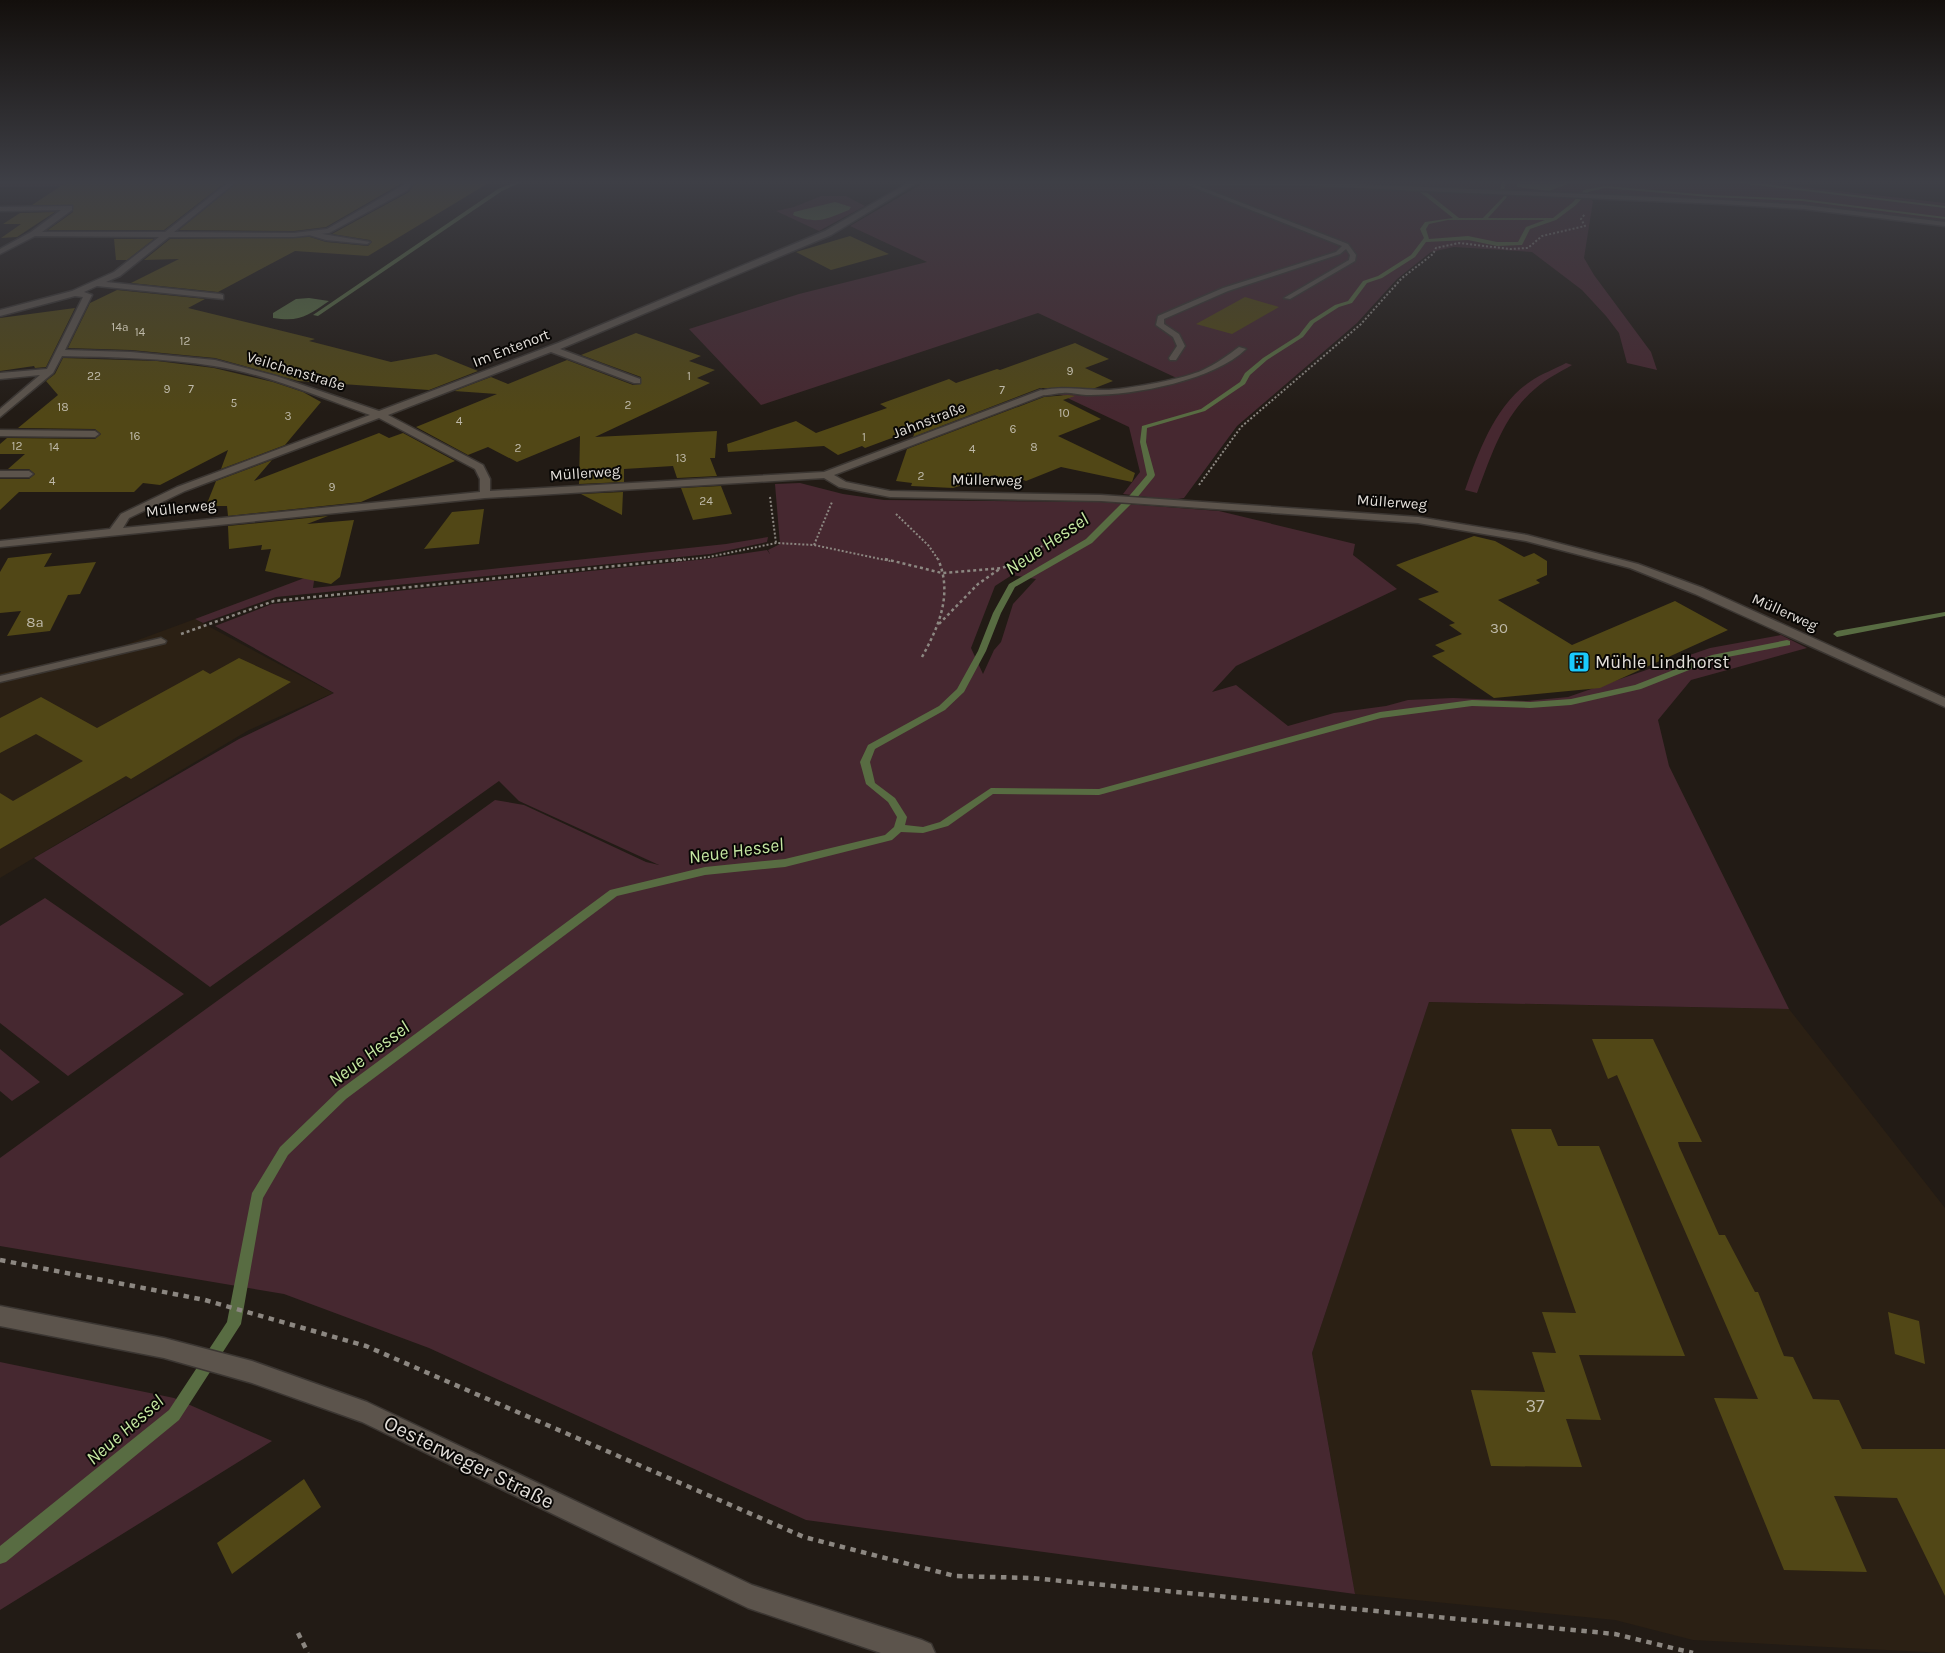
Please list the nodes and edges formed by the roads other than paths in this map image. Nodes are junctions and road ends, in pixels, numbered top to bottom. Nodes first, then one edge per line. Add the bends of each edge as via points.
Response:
1 (135, 259) edge
2 (766, 259) edge
3 (1319, 259) edge
4 (1352, 259) edge
5 (99, 284) junction
6 (75, 292) junction
7 (220, 297) dead end
8 (1288, 298) dead end
9 (0, 313) edge
10 (552, 349) junction
11 (1242, 349) dead end
12 (60, 353) junction
13 (1172, 358) dead end
14 (50, 371) junction
15 (0, 376) edge
16 (637, 381) dead end
17 (1041, 393) joint
18 (0, 414) edge
19 (380, 415) junction
20 (0, 433) edge
21 (95, 434) dead end
22 (0, 474) edge
23 (28, 474) dead end
24 (826, 475) junction
25 (485, 495) junction
26 (116, 531) junction
27 (0, 544) edge
28 (161, 641) road end
29 (0, 679) edge
30 (1945, 703) edge
31 (0, 1316) edge
32 (922, 1653) edge

1 - 5 street
2 - 10 street, Im Entenort
3 - 13 lane via 1228,288 1161,318 1160,325 1176,336 1180,346
4 - 8 lane
5 - 6 street
5 - 7 street
6 - 9 street
6 - 12 street via 88,295
10 - 16 street
10 - 19 street, Im Entenort
11 - 17 lane via 1205,372 1163,383 1110,392 1064,390
12 - 14 street
12 - 19 street, Veilchenstraße via 131,355 215,363 273,378
14 - 15 street
14 - 18 street
17 - 24 street, Jahnstraße
19 - 25 street, Veilchenstraße via 479,467 485,479
19 - 26 street, Im Entenort via 181,489 125,516
20 - 21 lane
22 - 23 lane
24 - 25 street, Müllerweg
24 - 30 street, Müllerweg via 843,485 890,494 1148,501 1418,520 1527,538 1634,566 1698,591
25 - 26 street, Müllerweg
26 - 27 street, Müllerweg
28 - 29 lane
31 - 32 street, Oesterweger Straße via 164,1348 252,1372 367,1413 748,1596

